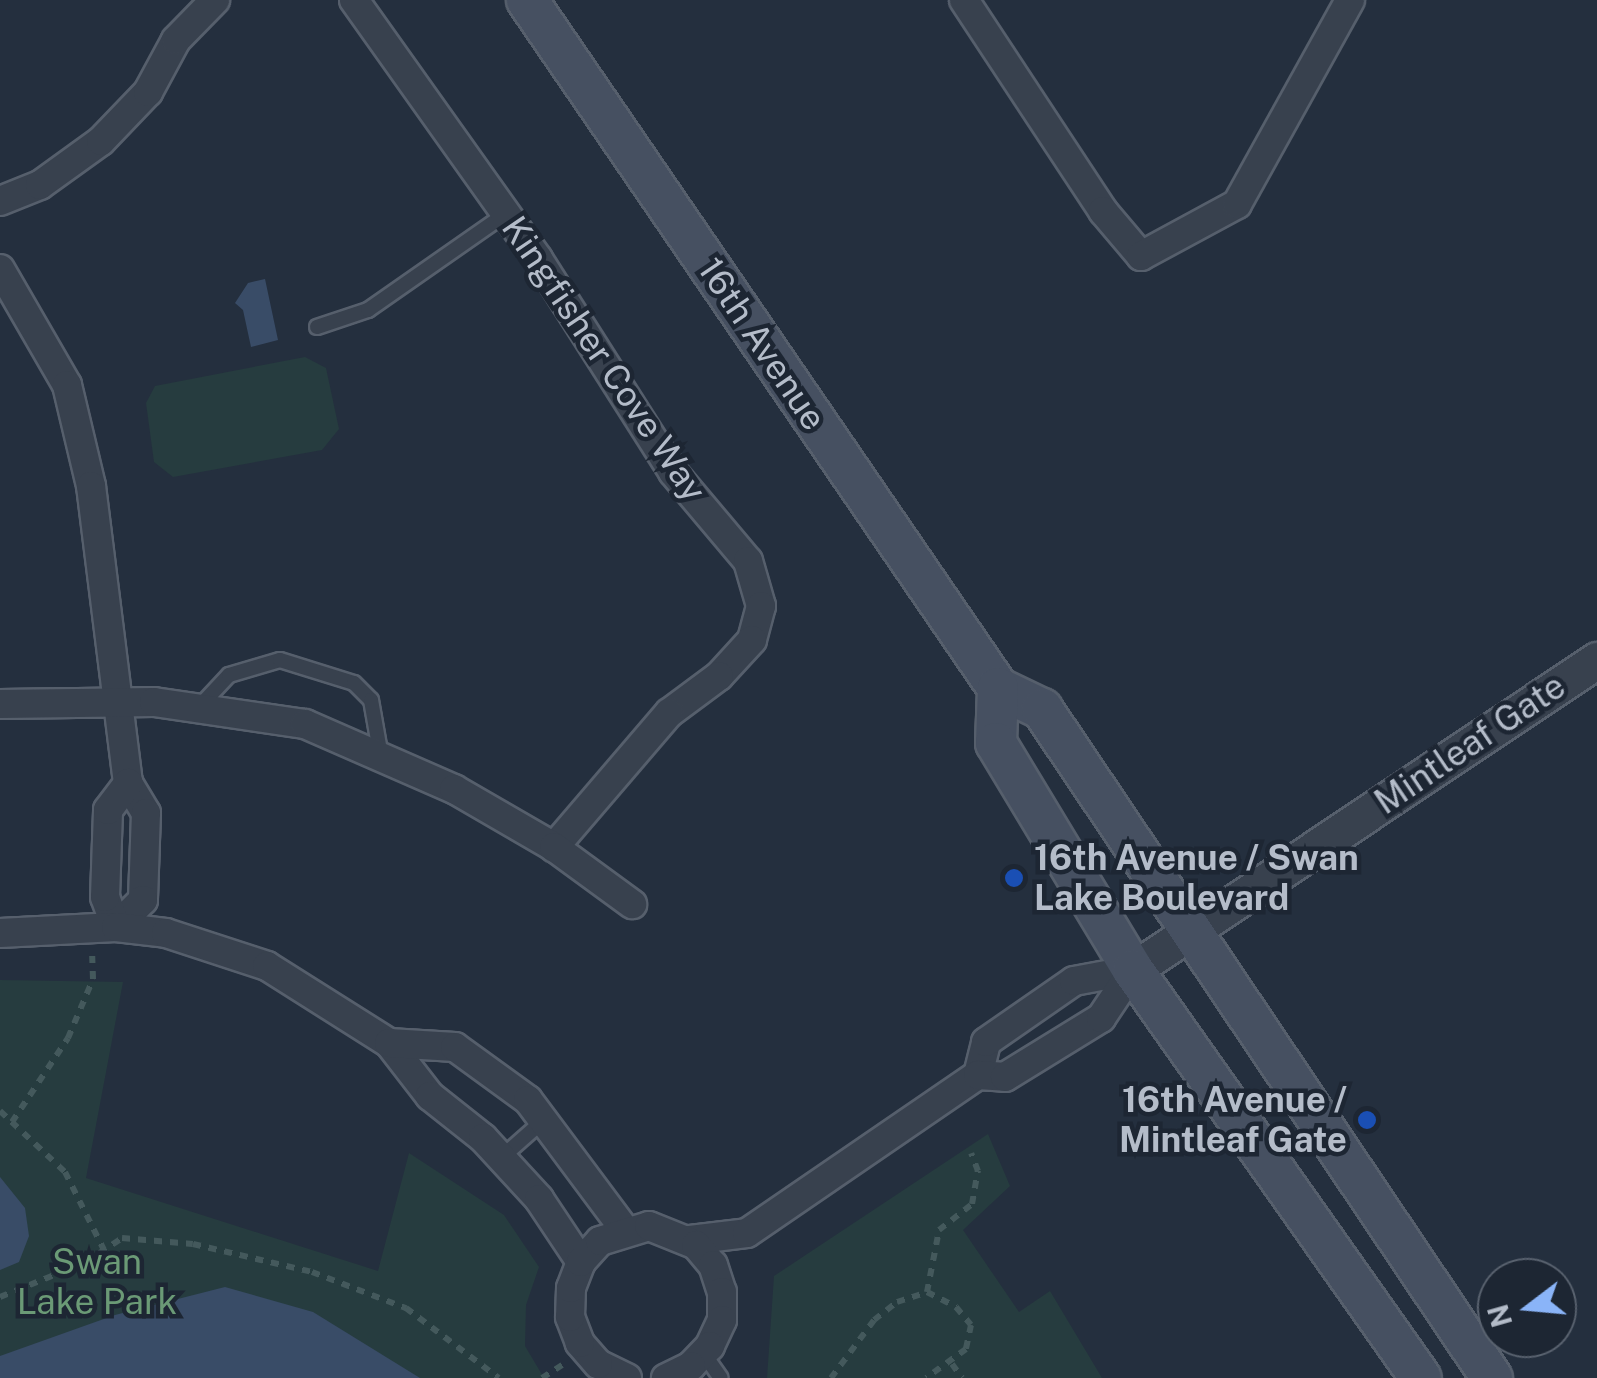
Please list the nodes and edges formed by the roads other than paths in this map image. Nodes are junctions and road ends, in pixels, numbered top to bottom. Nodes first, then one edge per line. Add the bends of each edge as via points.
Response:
1 (215, 0) edge
2 (354, 0) edge
3 (526, 0) edge
4 (964, 0) edge
5 (1350, 0) edge
6 (0, 200) edge
7 (507, 213) junction
8 (0, 269) edge
9 (317, 326) dead end
10 (1597, 660) edge
11 (998, 688) junction
12 (122, 700) junction
13 (0, 704) edge
14 (201, 705) junction
15 (380, 751) junction
16 (128, 783) junction
17 (554, 847) junction
18 (632, 904) dead end
19 (103, 927) junction
20 (1193, 927) junction
21 (0, 933) edge
22 (1133, 970) junction
23 (390, 1044) junction
24 (978, 1075) junction
25 (544, 1120) junction
26 (502, 1157) junction
27 (624, 1229) junction
28 (747, 1233) junction
29 (690, 1240) junction
30 (581, 1262) junction
31 (723, 1302) junction
32 (704, 1354) junction
33 (626, 1378) edge
34 (666, 1378) edge
35 (721, 1378) edge
36 (1421, 1378) edge
37 (1492, 1378) edge

1 - 6 street via 176,40 148,92 101,141 40,185
2 - 7 street, Kingfisher Cove Way
3 - 11 main road, 16th Avenue
4 - 5 street via 1140,256 1237,204
7 - 9 lane via 368,310
7 - 17 street, Kingfisher Cove Way via 673,472 748,562 760,606 752,640 719,676 668,712
8 - 12 street via 67,385 91,486
10 - 20 street, Mintleaf Gate
11 - 20 main road, 16th Avenue via 1042,709
11 - 22 main road via 996,743
12 - 13 street
12 - 14 street
12 - 16 street
14 - 15 street via 304,724
14 - 15 lane via 229,675 280,660 354,683 371,700
15 - 17 street
16 - 19 street via 108,810
16 - 19 street via 146,813 142,900
17 - 18 street
19 - 21 street
19 - 23 street via 166,933 268,966
20 - 22 street, Mintleaf Gate
20 - 37 main road, 16th Avenue
22 - 24 street via 1101,1018 1006,1076
22 - 24 street via 1074,981 986,1042
22 - 36 main road
23 - 25 street via 456,1047 528,1100
23 - 26 street via 430,1096
24 - 28 street
25 - 26 lane
25 - 27 street
26 - 30 street
27 - 29 street via 658,1227
27 - 30 street
28 - 29 street
28 - 31 street via 728,1271
29 - 31 street via 713,1265
30 - 33 street via 570,1298 576,1335 598,1364
31 - 32 street via 719,1330
32 - 34 street
32 - 35 lane

